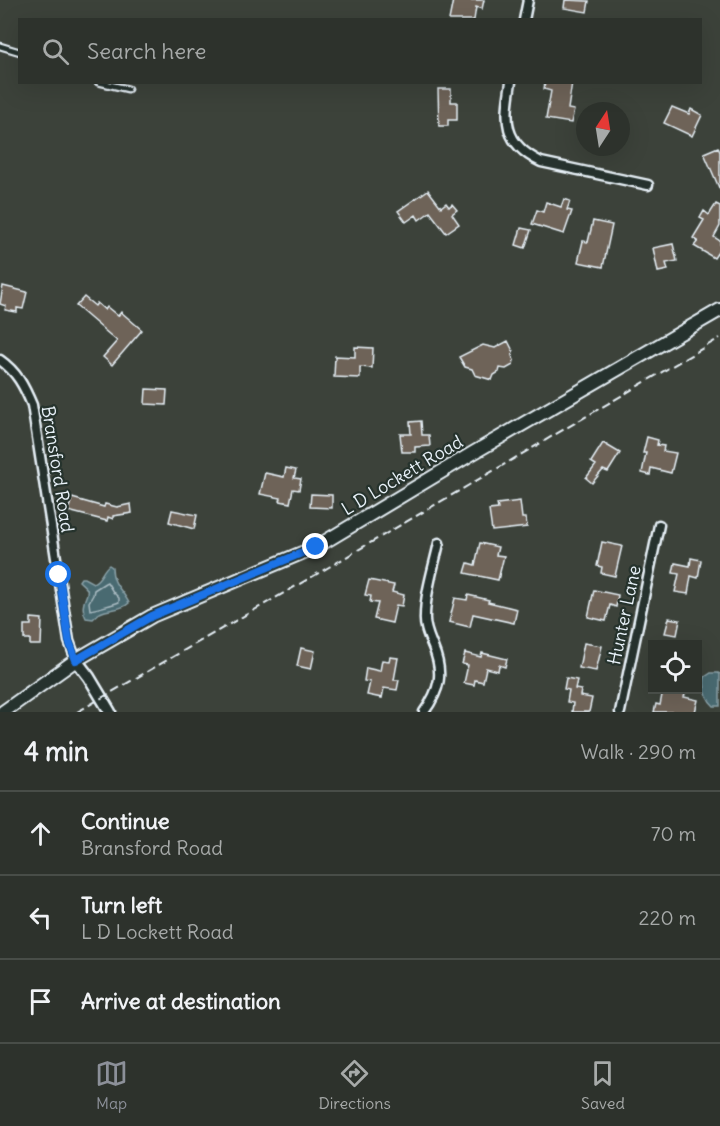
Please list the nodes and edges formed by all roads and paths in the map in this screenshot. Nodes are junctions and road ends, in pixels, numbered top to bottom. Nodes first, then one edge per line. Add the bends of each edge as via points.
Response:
1 (528, 0) edge
2 (524, 18) edge
3 (0, 46) edge
4 (18, 51) edge
5 (107, 84) edge
6 (512, 84) edge
7 (128, 89) dead end
8 (648, 185) dead end
9 (720, 310) edge
10 (0, 360) edge
11 (660, 525) dead end
12 (440, 543) dead end
13 (76, 660) junction
14 (3, 712) edge
15 (110, 712) edge
16 (424, 712) edge
17 (620, 712) edge

1 - 2 street
3 - 4 lane
5 - 7 lane
6 - 8 street via 508,128 531,158
9 - 13 main road, L D Lockett Road via 316,547 152,616
10 - 13 street, Bransford Road via 24,386 32,405 69,641
11 - 17 street, Hunter Lane
12 - 16 street via 424,617 440,673 434,697
13 - 14 main road, L D Lockett Road
13 - 15 street, Bransford Road

